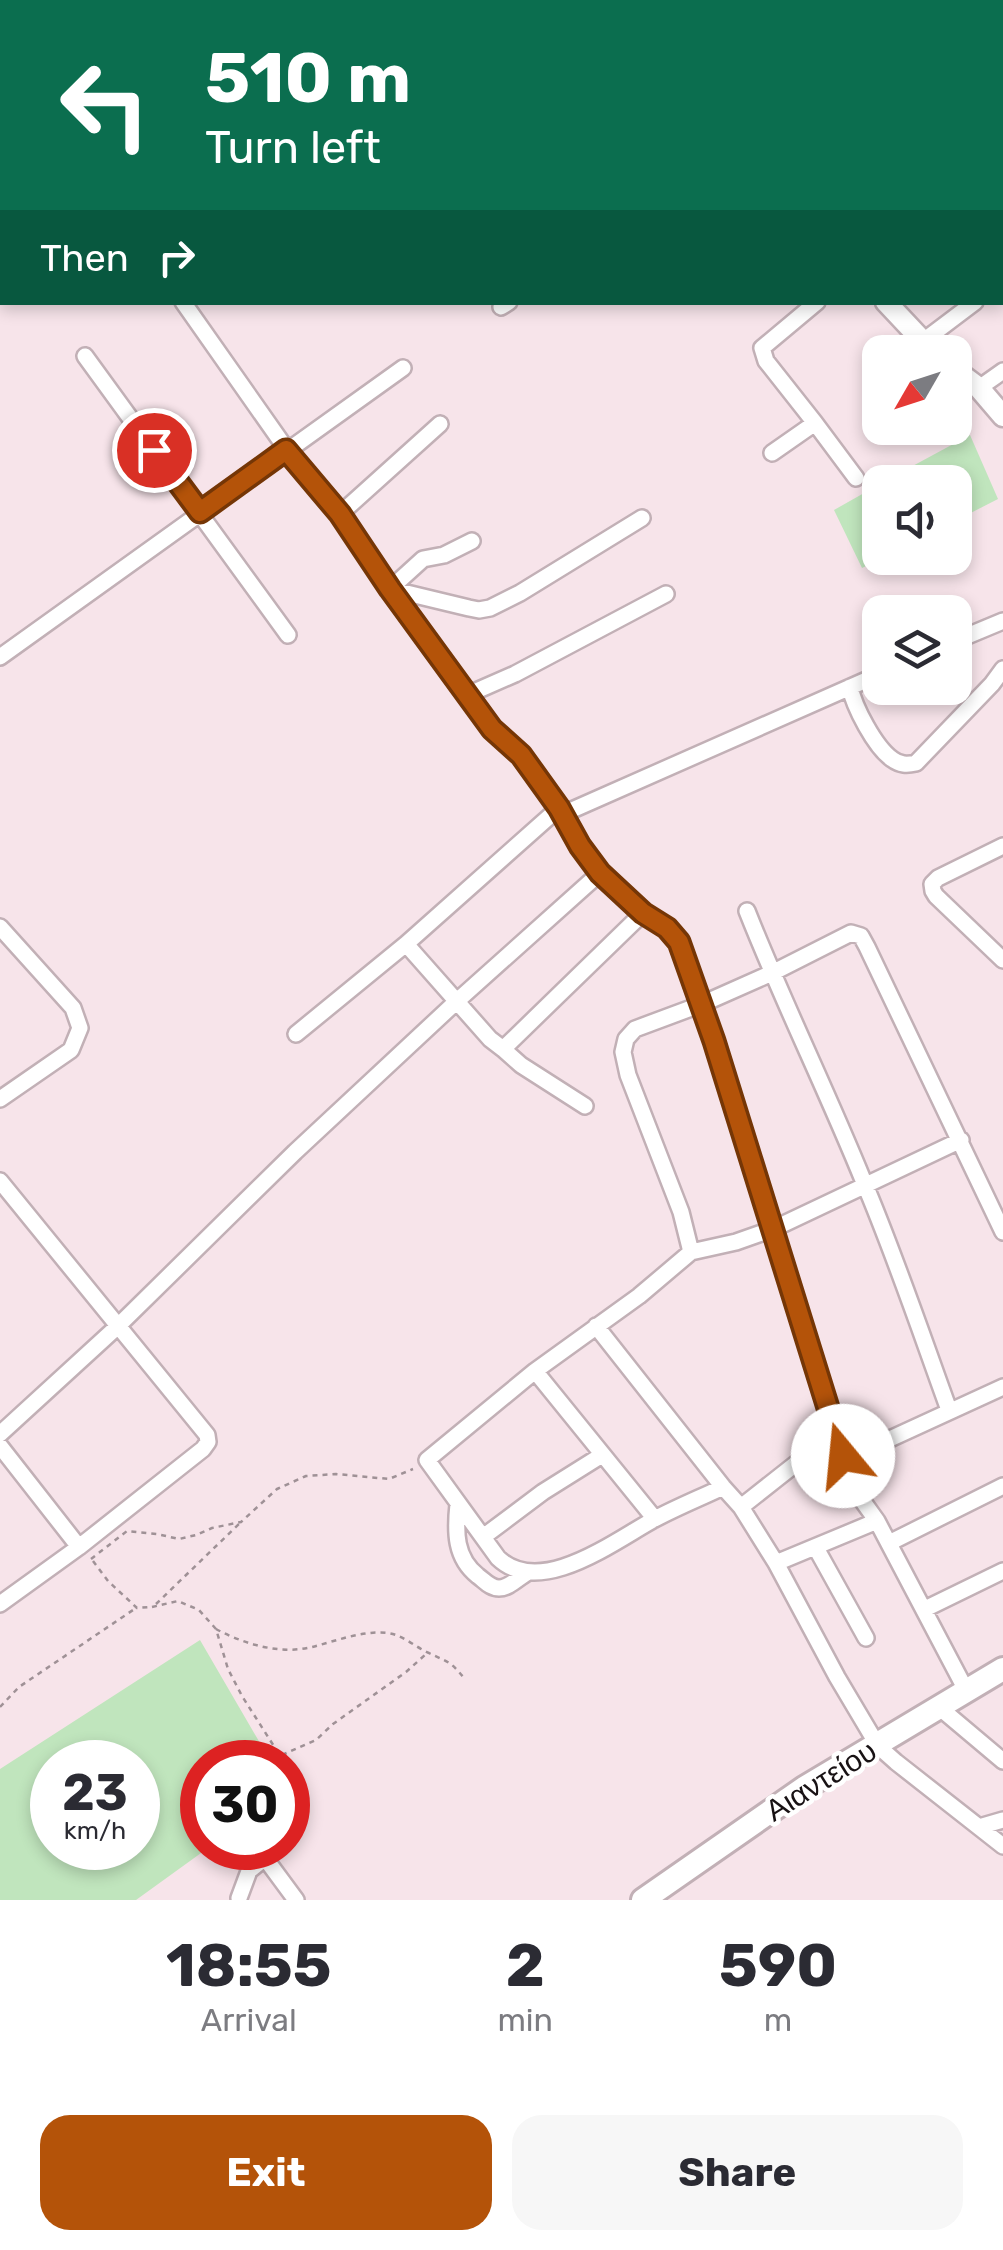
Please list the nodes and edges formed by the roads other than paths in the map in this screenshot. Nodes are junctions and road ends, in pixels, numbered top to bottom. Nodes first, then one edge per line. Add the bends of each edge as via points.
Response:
1 (184, 305) edge
2 (812, 305) edge
3 (889, 305) edge
4 (972, 305) edge
5 (917, 335) edge
6 (941, 335) edge
7 (85, 356) dead end
8 (403, 368) dead end
9 (1003, 372) edge
10 (972, 383) edge
11 (979, 388) junction
12 (1003, 416) edge
13 (815, 423) junction
14 (440, 424) dead end
15 (286, 450) junction
16 (772, 453) dead end
17 (856, 478) dead end
18 (200, 512) junction
19 (340, 514) junction
20 (642, 518) dead end
21 (472, 541) dead end
22 (390, 589) junction
23 (666, 594) dead end
24 (1003, 620) edge
25 (972, 634) edge
26 (288, 635) dead end
27 (0, 656) edge
28 (1003, 669) edge
29 (862, 682) edge
30 (850, 687) junction
31 (467, 696) junction
32 (561, 811) junction
33 (1003, 846) edge
34 (600, 873) junction
35 (748, 911) dead end
36 (643, 913) junction
37 (0, 926) edge
38 (406, 944) junction
39 (1003, 960) edge
40 (772, 973) junction
41 (457, 1001) junction
42 (702, 1004) junction
43 (296, 1034) dead end
44 (503, 1049) junction
45 (0, 1099) edge
46 (585, 1106) dead end
47 (961, 1140) junction
48 (0, 1181) edge
49 (866, 1185) junction
50 (773, 1229) junction
51 (1003, 1232) edge
52 (691, 1252) junction
53 (118, 1326) junction
54 (596, 1326) junction
55 (535, 1371) junction
56 (1003, 1387) edge
57 (949, 1410) junction
58 (0, 1434) edge
59 (0, 1446) edge
60 (602, 1455) junction
61 (843, 1456) junction
62 (1003, 1486) edge
63 (723, 1487) junction
64 (458, 1504) junction
65 (741, 1507) junction
66 (655, 1519) junction
67 (878, 1520) junction
68 (482, 1537) junction
69 (890, 1543) junction
70 (79, 1547) junction
71 (816, 1548) junction
72 (776, 1564) junction
73 (1003, 1572) edge
74 (527, 1573) junction
75 (0, 1604) edge
76 (924, 1609) junction
77 (866, 1638) dead end
78 (1003, 1670) edge
79 (967, 1692) junction
80 (940, 1708) junction
81 (878, 1746) junction
82 (1003, 1761) edge
83 (1003, 1820) edge
84 (979, 1827) junction
85 (1003, 1846) edge
86 (239, 1898) edge
87 (296, 1900) edge
88 (643, 1900) edge

1 - 15 street
2 - 13 street via 762,348
3 - 5 street
4 - 6 street
7 - 18 street
8 - 15 street
9 - 11 street
10 - 11 street
11 - 12 street
13 - 16 street
13 - 17 street
14 - 19 street
15 - 18 street
15 - 19 street
18 - 26 street
18 - 27 street
19 - 22 street
20 - 22 street via 490,608
21 - 22 street via 423,559
22 - 31 street
23 - 31 street
24 - 25 street
28 - 30 street via 916,764 890,758 868,730
29 - 30 street
30 - 32 street
31 - 32 street
32 - 34 street
32 - 38 street
33 - 39 street via 932,884 936,896
34 - 36 street
34 - 41 street
35 - 40 street
36 - 42 street via 679,942
36 - 44 street
37 - 45 street via 73,1008 80,1028 71,1050
38 - 41 street
38 - 43 street
40 - 42 street
40 - 47 street via 841,936 861,936
40 - 49 street
41 - 44 street
41 - 53 street
42 - 50 street
42 - 52 street via 635,1028 623,1052
44 - 46 street
47 - 49 street
47 - 51 street
48 - 53 street
49 - 50 street
49 - 57 street
50 - 52 street
50 - 61 street
52 - 54 street
53 - 58 street
53 - 70 street via 208,1442
54 - 55 street
54 - 63 street
55 - 60 street
55 - 64 street via 427,1460
56 - 57 street
57 - 61 street
59 - 70 street
60 - 66 street
60 - 68 street
61 - 65 street via 824,1453 798,1462
61 - 67 street via 854,1489
62 - 69 street
63 - 65 street
63 - 66 street
64 - 68 street
64 - 74 street via 459,1554 470,1569 502,1588
65 - 72 street
66 - 74 street via 588,1557
67 - 69 street
67 - 71 street
68 - 74 street via 509,1568
69 - 76 street
70 - 75 street
71 - 72 street
71 - 77 street
72 - 81 street
73 - 76 street
76 - 79 street
78 - 79 main road, Αιαντείου
79 - 80 main road, Αιαντείου
80 - 81 main road, Αιαντείου
80 - 82 street
81 - 84 street
81 - 88 main road, Αιαντείου via 804,1788
83 - 84 street
84 - 85 street
86 - 87 street via 249,1872 266,1858

